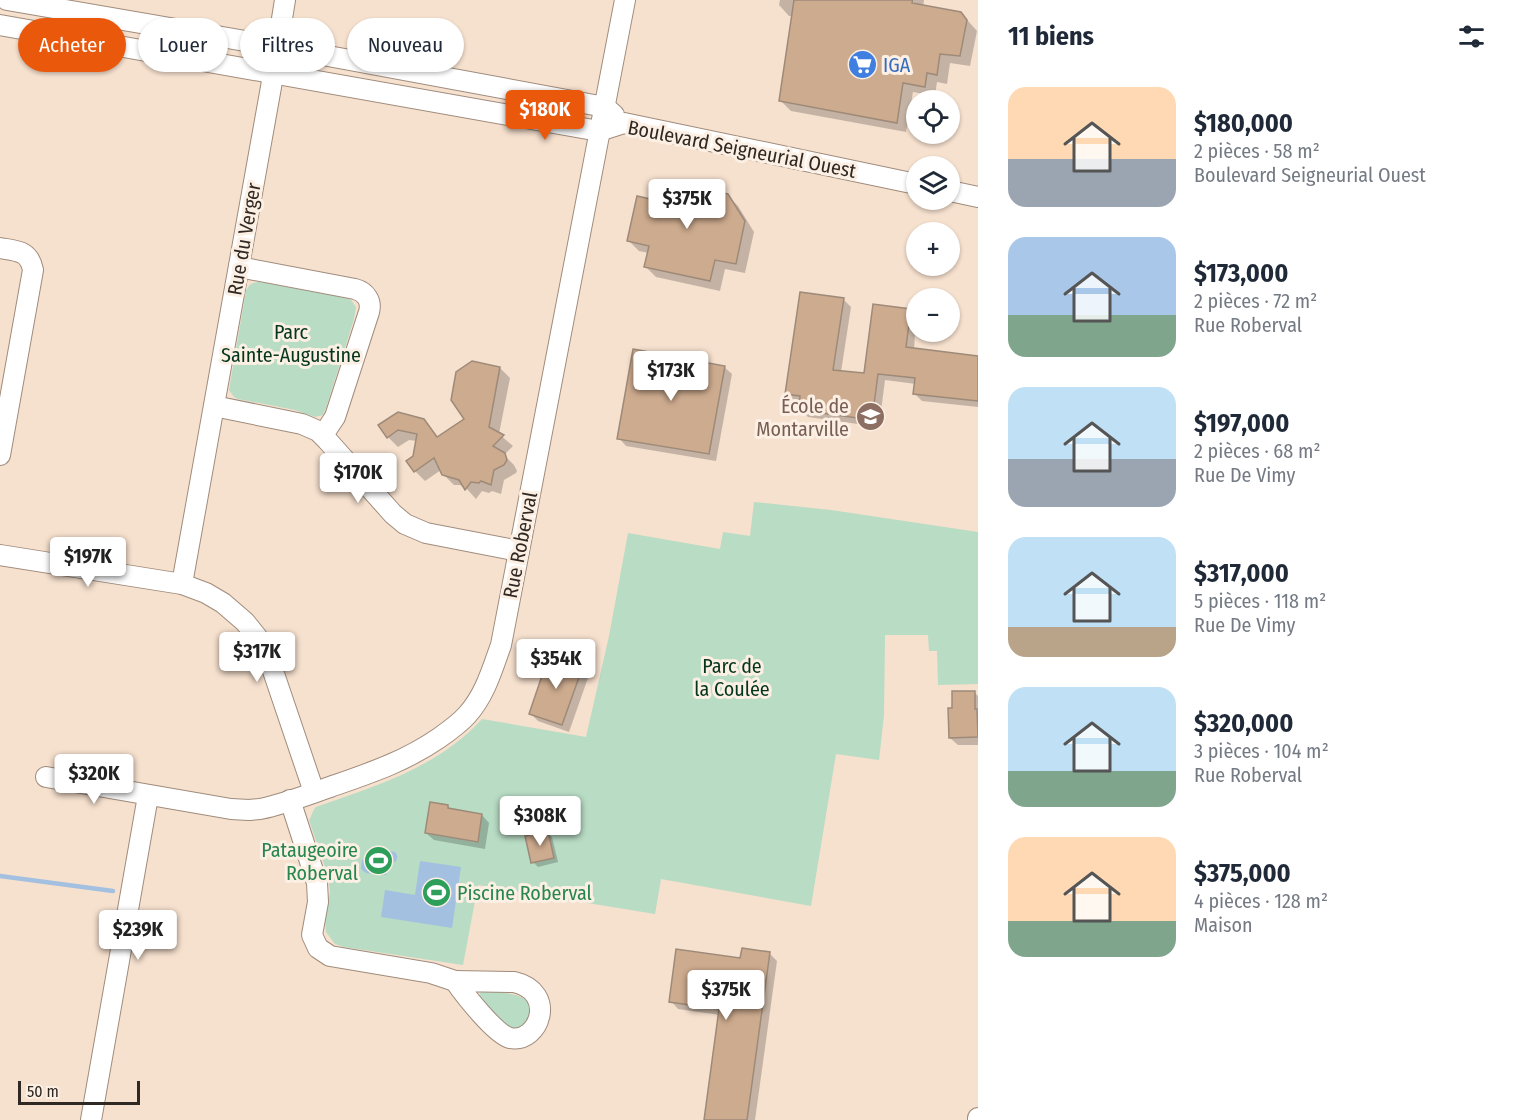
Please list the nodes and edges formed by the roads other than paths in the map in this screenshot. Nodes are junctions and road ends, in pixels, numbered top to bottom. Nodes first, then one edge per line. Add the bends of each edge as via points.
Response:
1 (7, 0) edge
2 (285, 0) edge
3 (625, 0) edge
4 (62, 5) edge
5 (282, 18) edge
6 (0, 25) edge
7 (240, 40) edge
8 (335, 57) edge
9 (273, 74) junction
10 (605, 107) junction
11 (623, 123) junction
12 (599, 131) junction
13 (906, 182) edge
14 (960, 193) edge
15 (978, 197) edge
16 (0, 248) edge
17 (239, 267) junction
18 (214, 406) junction
19 (323, 435) junction
20 (0, 455) edge
21 (519, 551) junction
22 (0, 555) edge
23 (182, 584) junction
24 (46, 777) dead end
25 (314, 792) junction
26 (148, 796) junction
27 (290, 800) junction
28 (455, 981) dead end
29 (91, 1120) edge

1 - 4 street, Boulevard Seigneurial Ouest
2 - 5 street, Rue du Verger
3 - 10 street, Rue Roberval
4 - 7 street, Boulevard Seigneurial Ouest
6 - 9 street, Boulevard Seigneurial Ouest
8 - 10 street, Boulevard Seigneurial Ouest
9 - 12 street, Boulevard Seigneurial Ouest
9 - 17 street, Rue du Verger
10 - 11 street
10 - 12 street, Rue Roberval
11 - 12 street, Boulevard Seigneurial Ouest
11 - 13 street, Boulevard Seigneurial Ouest
12 - 21 street, Rue Roberval
14 - 15 street
16 - 20 street via 23,253 33,270
17 - 18 street, Rue du Verger
17 - 19 street via 355,289 368,297 369,312 335,417
18 - 19 street via 302,424
18 - 23 street, Rue du Verger
19 - 21 street via 405,524 426,533
21 - 25 street, Rue Roberval via 501,645 483,692 467,716 427,747 402,760
22 - 23 street
23 - 25 street via 223,603 257,637 272,668
24 - 26 street, Rue Roberval
25 - 27 street, Rue Roberval
26 - 27 street, Rue Roberval via 249,810
26 - 29 street
27 - 28 street via 317,883 318,902 312,930 318,948 330,956

